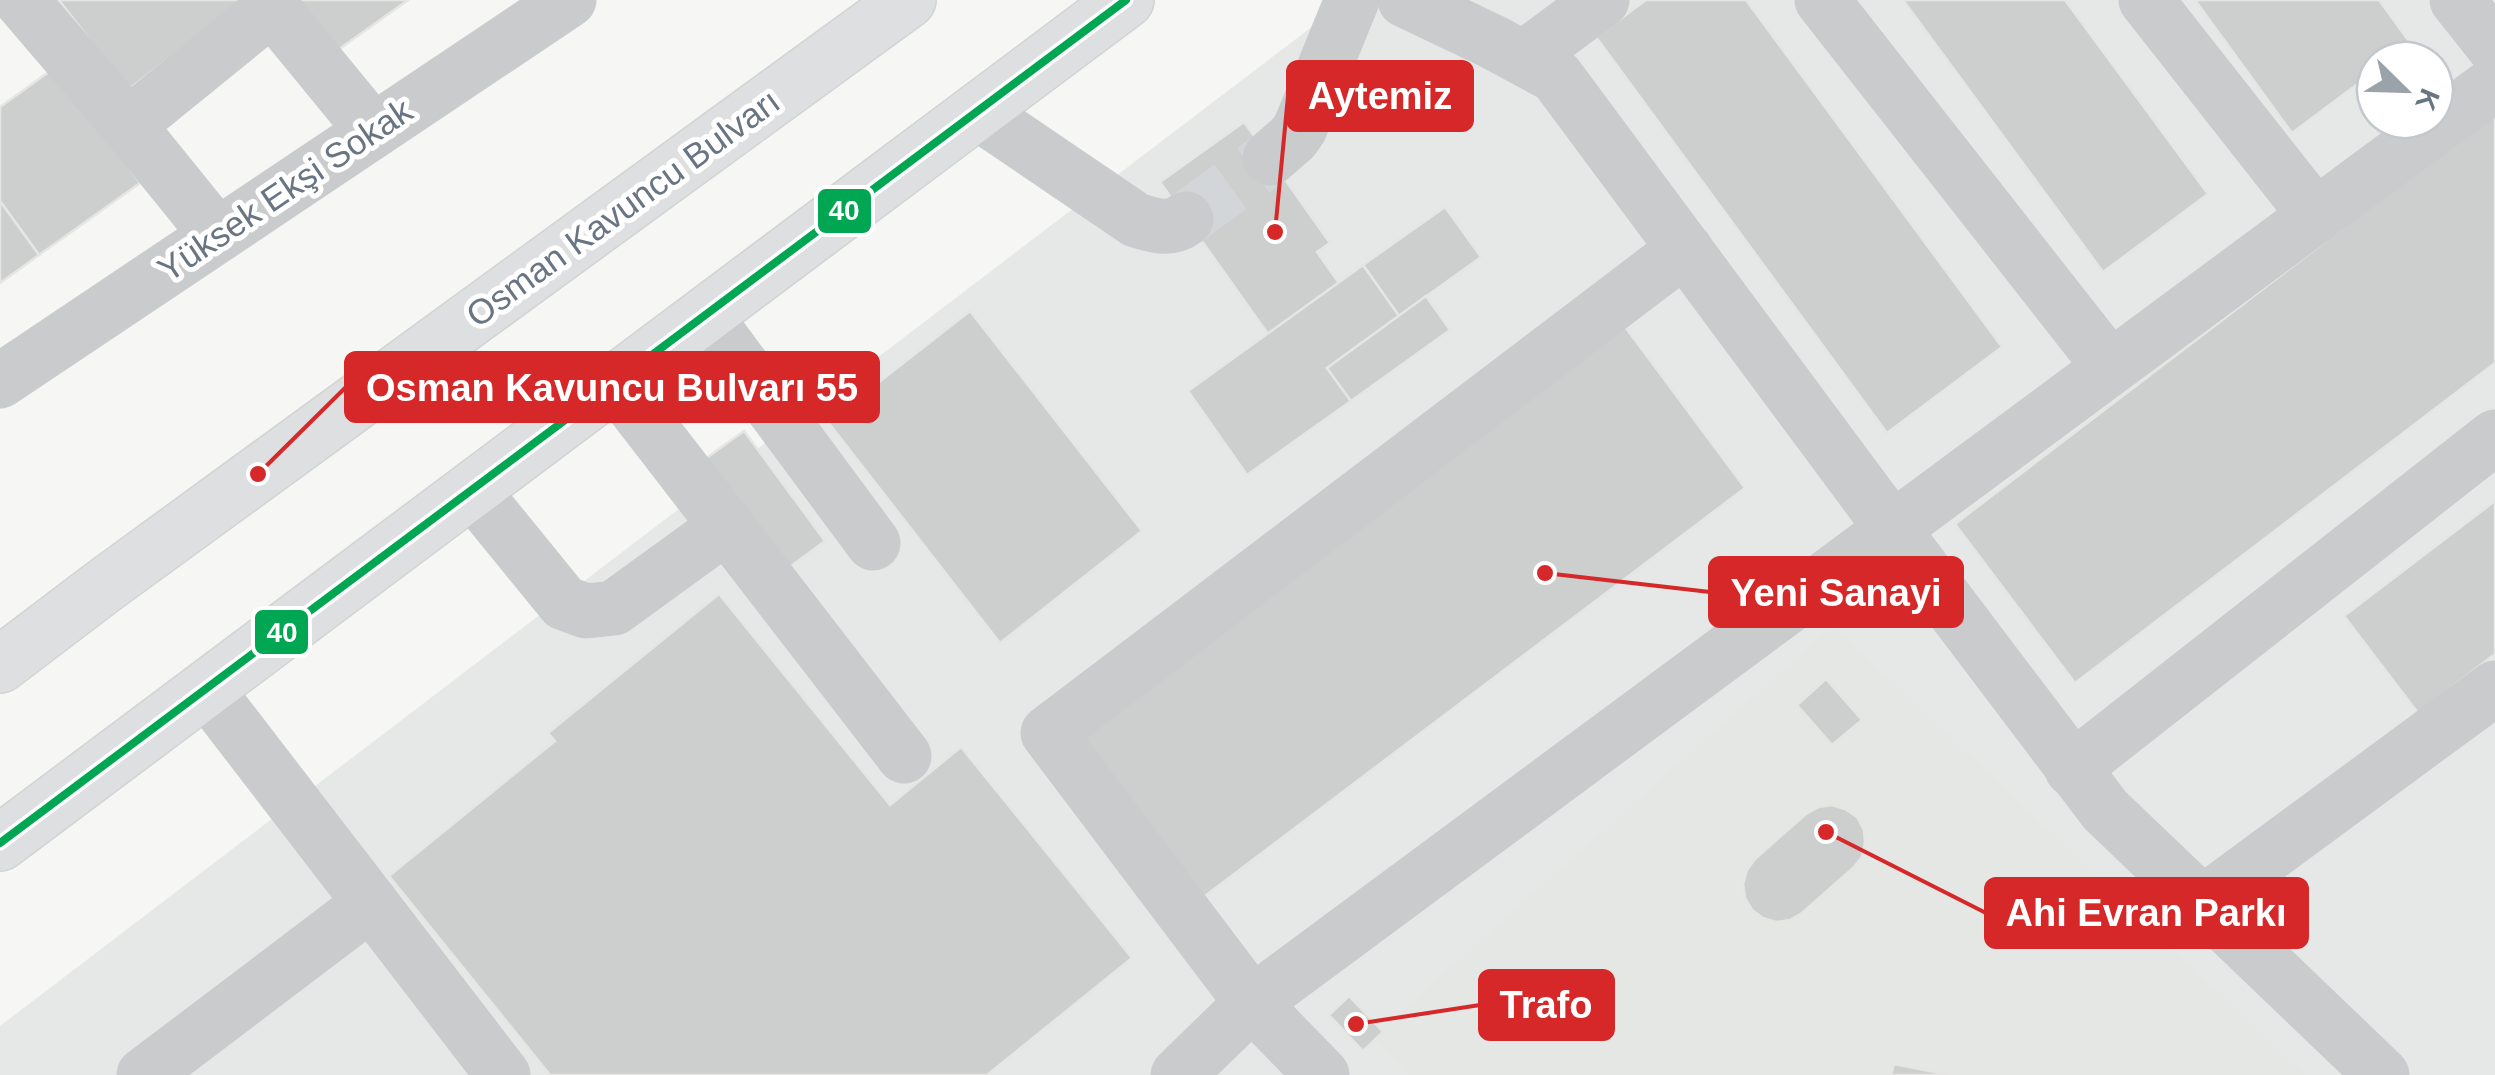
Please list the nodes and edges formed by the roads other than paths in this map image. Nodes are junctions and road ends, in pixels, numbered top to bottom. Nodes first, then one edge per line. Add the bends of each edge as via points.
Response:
1 (569, 0) edge
2 (908, 0) edge
3 (1126, 0) edge
4 (1352, 0) edge
5 (1405, 0) edge
6 (1602, 0) edge
7 (1822, 0) edge
8 (2146, 0) edge
9 (2457, 0) edge
10 (270, 4) edge
11 (18, 15) edge
12 (2495, 48) edge
13 (1524, 58) junction
14 (2495, 83) edge
15 (977, 112) junction
16 (128, 125) junction
17 (373, 131) junction
18 (1270, 158) tunnel mouth
19 (2316, 216) junction
20 (1186, 219) tunnel mouth
21 (218, 235) junction
22 (1684, 249) junction
23 (704, 316) junction
24 (2110, 367) junction
25 (0, 381) edge
26 (615, 382) junction
27 (2495, 437) edge
28 (472, 490) junction
29 (728, 526) junction
30 (1893, 530) junction
31 (874, 543) dead end
32 (0, 665) edge
33 (206, 688) junction
34 (2495, 688) edge
35 (904, 756) dead end
36 (2072, 769) junction
37 (0, 842) edge
38 (370, 903) junction
39 (2203, 904) junction
40 (1252, 1004) junction
41 (144, 1075) edge
42 (503, 1075) edge
43 (1178, 1075) edge
44 (1322, 1075) edge
45 (2382, 1075) edge

1 - 17 street, Yüksek Ekşi Sokak
2 - 32 highway, Osman Kavuncu Bulvarı
3 - 15 highway
4 - 18 street via 1300,128
5 - 13 street
6 - 13 street
7 - 24 street
8 - 19 street
9 - 12 street
10 - 16 street
10 - 17 street
11 - 16 street
13 - 22 street via 1556,76
14 - 19 street
15 - 20 street via 1136,220 1175,226
15 - 23 highway
16 - 21 street
17 - 21 street, Yüksek Ekşi Sokak
19 - 24 street
21 - 25 street, Yüksek Ekşi Sokak
22 - 30 street
22 - 40 street via 1048,733
23 - 26 highway
23 - 31 street
24 - 30 street
26 - 28 highway
26 - 29 street
27 - 36 street
28 - 29 street via 564,602 586,612 614,608
28 - 33 highway
29 - 35 street
30 - 36 street
30 - 40 street
33 - 37 highway
33 - 38 street
34 - 39 street
36 - 39 street
38 - 41 street
38 - 42 street
39 - 45 street
40 - 43 street
40 - 44 street

